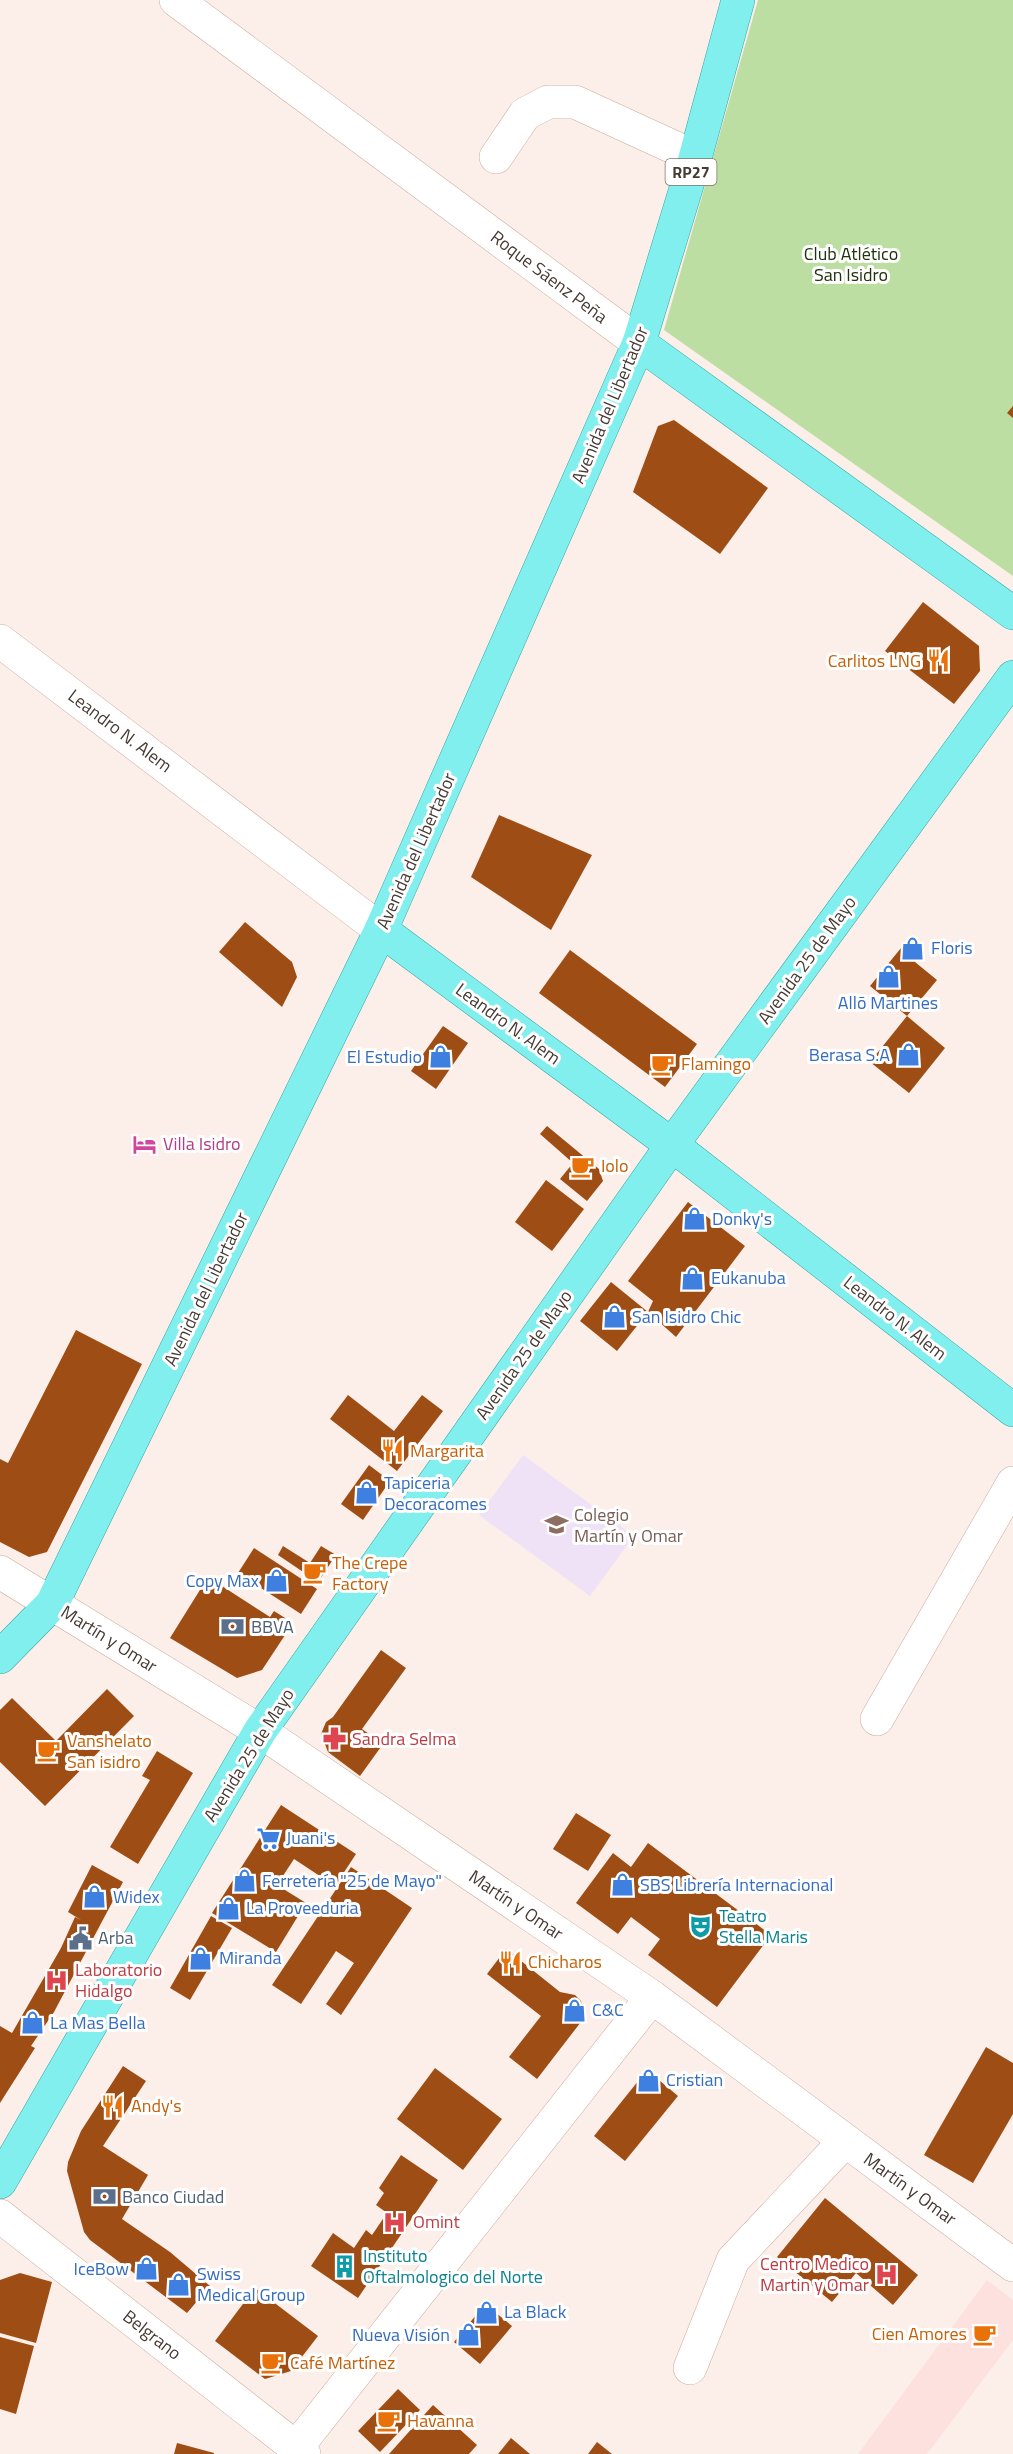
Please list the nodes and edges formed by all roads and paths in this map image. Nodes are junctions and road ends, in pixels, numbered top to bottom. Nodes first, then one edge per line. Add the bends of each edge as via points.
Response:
1 (177, 0) edge
2 (738, 0) edge
3 (496, 157) dead end
4 (695, 157) junction
5 (639, 343) junction
6 (1013, 613) edge
7 (0, 641) edge
8 (1013, 677) edge
9 (381, 930) junction
10 (672, 1145) junction
11 (1013, 1410) edge
12 (1013, 1483) edge
13 (0, 1572) edge
14 (52, 1604) junction
15 (0, 1657) edge
16 (877, 1719) dead end
17 (260, 1731) junction
18 (652, 1997) junction
19 (845, 2141) junction
20 (0, 2182) edge
21 (0, 2216) edge
22 (1013, 2265) edge
23 (690, 2368) dead end
24 (298, 2452) edge

1 - 5 street, Roque Sáenz Peña
2 - 4 main road, Avenida del Libertador / RP27
3 - 4 street via 525,114 548,102 575,102
4 - 5 main road, Avenida del Libertador / RP27
5 - 6 main road, Roque Sáenz Peña
5 - 9 main road, Avenida del Libertador / RP27
7 - 9 street, Leandro N. Alem
8 - 10 main road, Avenida 25 de Mayo
9 - 10 main road, Leandro N. Alem
9 - 14 main road, Avenida del Libertador / RP27
10 - 11 main road, Leandro N. Alem
10 - 17 main road, Avenida 25 de Mayo
12 - 16 street
13 - 14 street, Martín y Omar
14 - 15 main road, Avenida del Libertador / RP27
14 - 17 street, Martín y Omar
17 - 18 street, Martín y Omar
17 - 20 main road, Avenida 25 de Mayo
18 - 19 street, Martín y Omar
18 - 24 street
19 - 22 street, Martín y Omar
19 - 23 street via 733,2260
21 - 24 street, Belgrano

